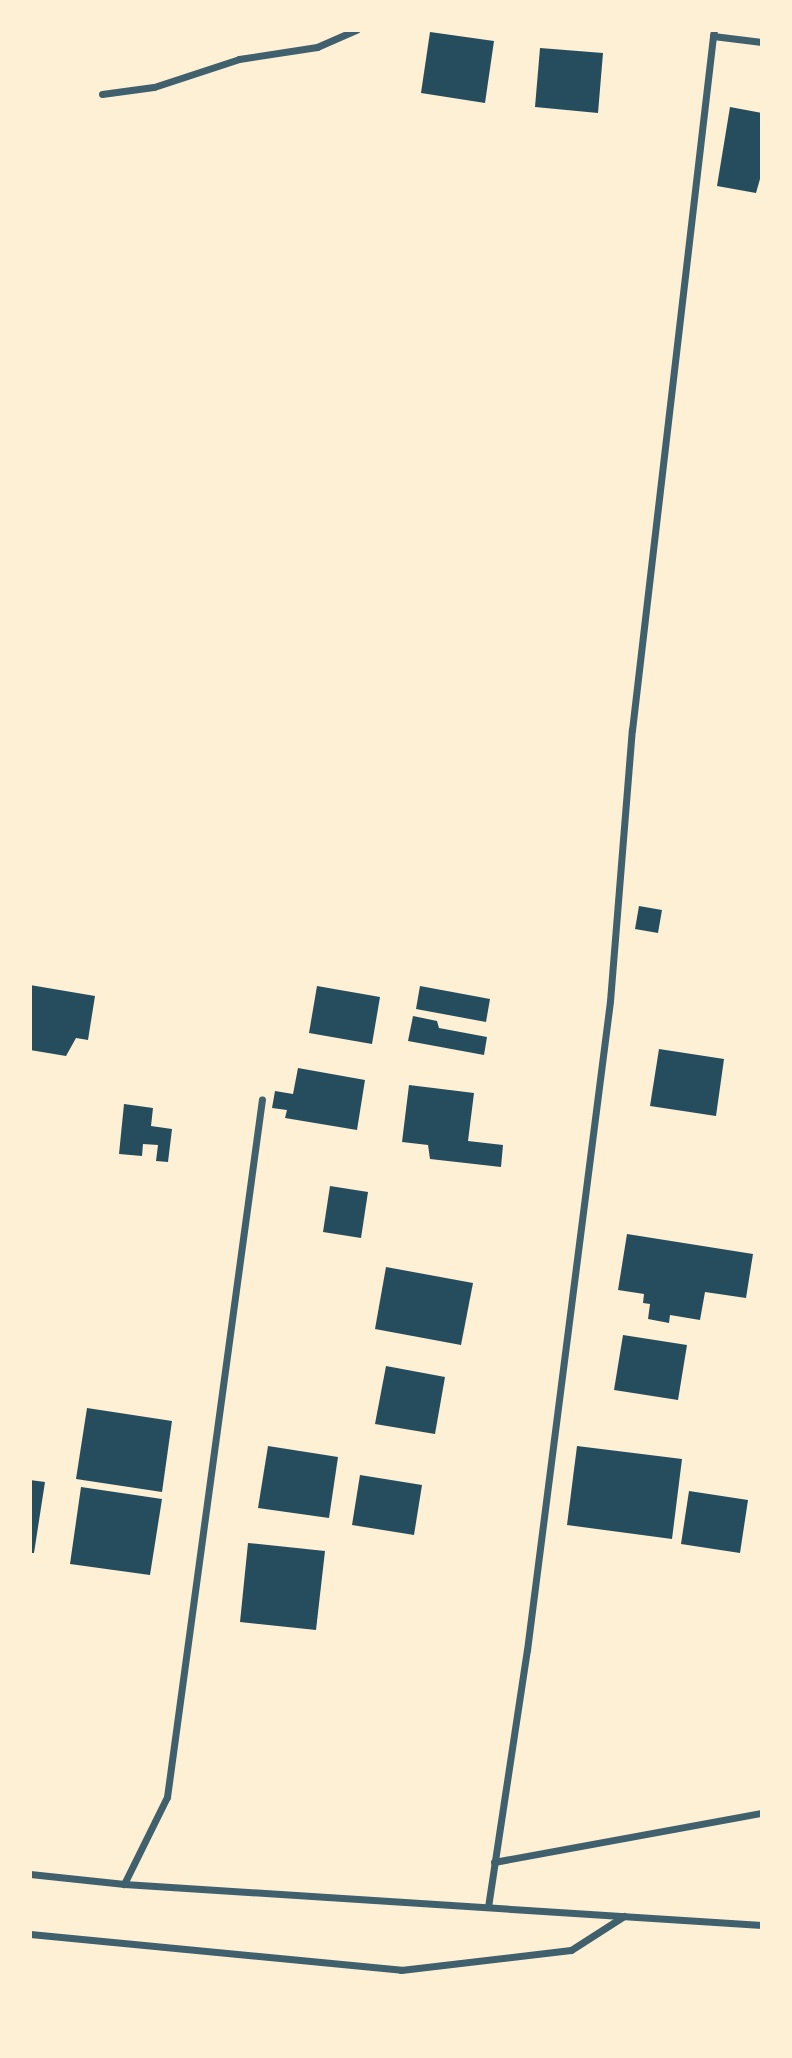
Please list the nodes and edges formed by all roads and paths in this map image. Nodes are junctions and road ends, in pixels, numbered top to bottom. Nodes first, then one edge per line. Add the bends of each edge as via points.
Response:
1 (356, 30) edge
2 (713, 33) edge
3 (762, 42) edge
4 (102, 94) dead end
5 (262, 1099) dead end
6 (762, 1812) edge
7 (494, 1862) junction
8 (30, 1874) edge
9 (124, 1884) junction
10 (488, 1907) junction
11 (624, 1916) junction
12 (762, 1925) edge
13 (30, 1934) edge

1 - 4 street via 317,47 239,59 154,87
2 - 3 street
2 - 7 street via 632,730 610,1001 527,1650
5 - 9 street via 167,1797
6 - 7 street
7 - 10 street
8 - 9 street
9 - 10 street
10 - 11 street
11 - 12 street
11 - 13 street via 571,1950 401,1970

